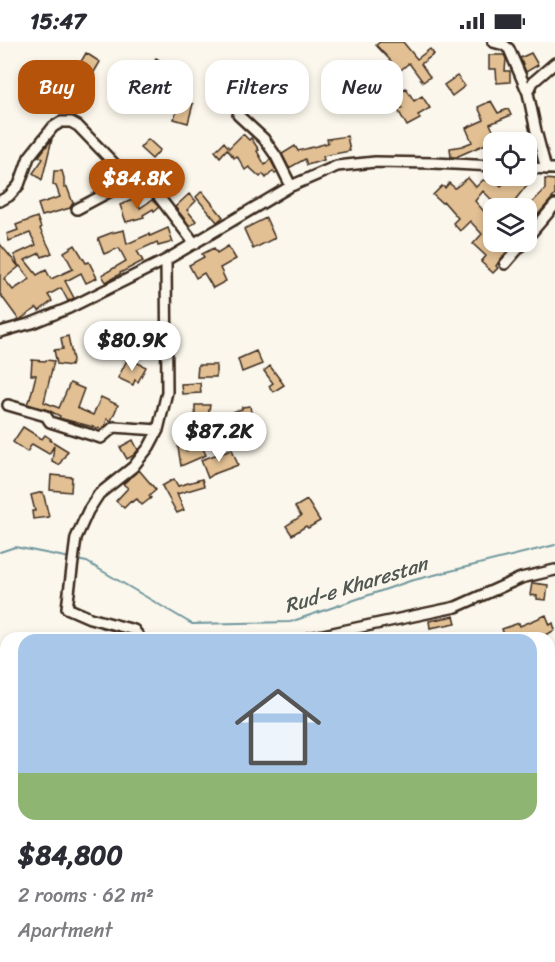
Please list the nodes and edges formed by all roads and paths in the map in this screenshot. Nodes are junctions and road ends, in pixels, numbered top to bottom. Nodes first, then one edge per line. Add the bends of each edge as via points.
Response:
1 (493, 42) edge
2 (555, 63) edge
3 (528, 93) junction
4 (238, 115) dead end
5 (483, 165) edge
6 (551, 169) edge
7 (131, 181) junction
8 (291, 186) junction
9 (0, 201) edge
10 (555, 205) edge
11 (77, 209) dead end
12 (537, 226) edge
13 (195, 244) junction
14 (515, 252) edge
15 (166, 260) junction
16 (505, 264) dead end
17 (0, 332) edge
18 (8, 405) dead end
19 (158, 430) junction
20 (555, 570) edge
21 (136, 632) edge
22 (346, 632) edge

1 - 3 street via 509,49
2 - 3 street via 533,82
3 - 6 street via 536,131
4 - 8 street via 264,139
5 - 8 street via 375,162 337,166
7 - 9 street via 78,126 61,122 29,157 19,185
7 - 11 street
7 - 13 street via 143,176
8 - 13 street
10 - 12 street
13 - 15 street
14 - 16 street
15 - 17 street via 69,308
15 - 19 street via 167,392
18 - 19 street via 101,438 114,427
19 - 21 street via 133,467 99,494 87,511 76,538 67,608
20 - 22 street via 521,578 456,607

